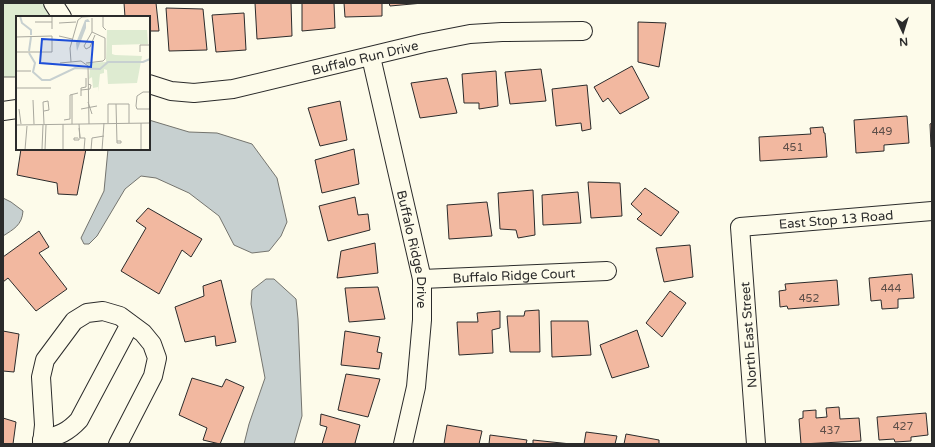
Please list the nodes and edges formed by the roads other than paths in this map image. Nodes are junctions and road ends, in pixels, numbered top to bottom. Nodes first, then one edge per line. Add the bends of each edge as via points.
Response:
1 (53, 3) edge
2 (61, 16) edge
3 (583, 31) dead end
4 (371, 57) junction
5 (150, 84) edge
6 (16, 110) edge
7 (3, 111) edge
8 (932, 211) edge
9 (740, 227) joint
10 (607, 271) dead end
11 (422, 279) junction
12 (130, 324) junction
13 (42, 442) edge
14 (118, 444) edge
15 (403, 444) edge
16 (756, 444) edge

1 - 2 street
3 - 4 street, Buffalo Run Drive via 470,34
4 - 5 street, Buffalo Run Drive via 232,89 194,93
4 - 11 street, Buffalo Ridge Drive
6 - 7 street
8 - 9 street, East Stop 13 Road
9 - 16 street, North East Street
10 - 11 street, Buffalo Ridge Court
11 - 15 street, Buffalo Ridge Drive via 422,320 416,387
12 - 13 street via 79,420 71,429
12 - 13 street via 120,316 107,312 92,312 74,321 45,360 41,378 44,425
12 - 14 street via 143,333 152,344 156,363 153,376

